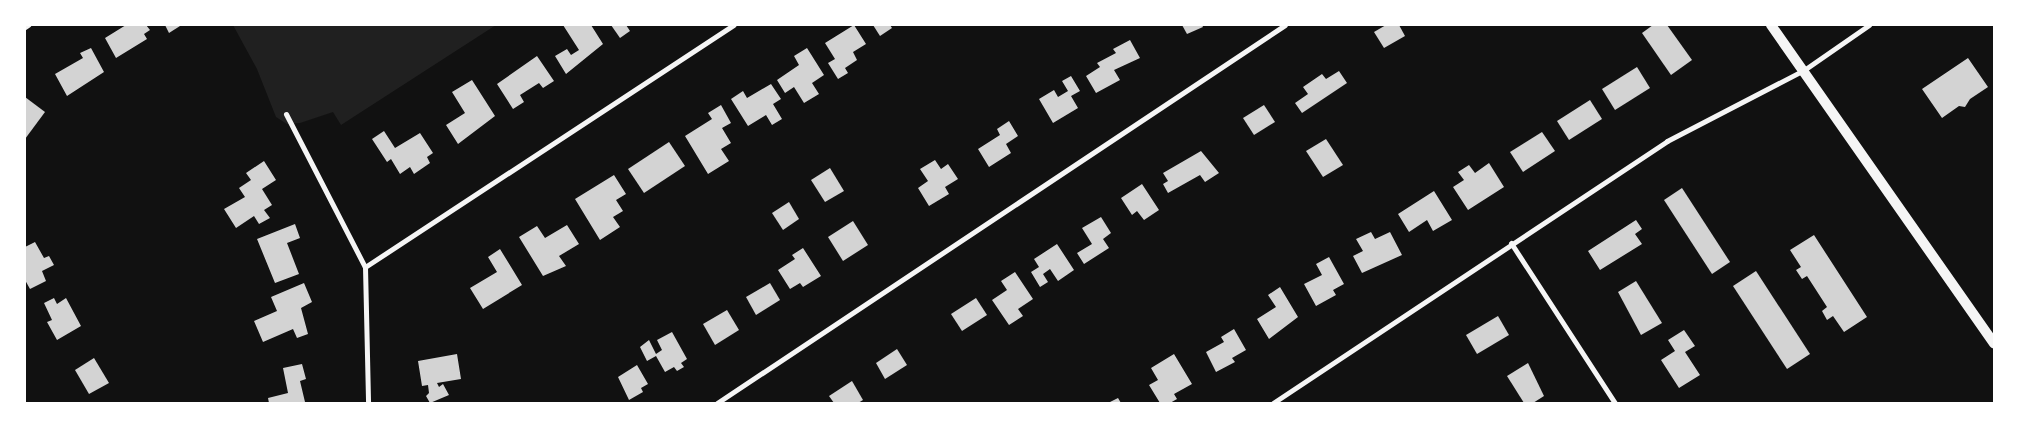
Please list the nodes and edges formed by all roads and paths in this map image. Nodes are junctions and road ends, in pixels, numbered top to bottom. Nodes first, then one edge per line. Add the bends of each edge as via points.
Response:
1 (734, 25) edge
2 (1285, 25) edge
3 (1771, 25) edge
4 (1869, 25) edge
5 (1804, 70) junction
6 (286, 114) dead end
7 (1512, 243) junction
8 (365, 267) junction
9 (1994, 344) edge
10 (368, 403) edge
11 (717, 403) edge
12 (1273, 403) edge
13 (1615, 403) edge

1 - 8 street
2 - 11 street
3 - 5 main road
4 - 5 street
5 - 7 street via 1722,109 1667,141
5 - 9 main road
6 - 8 street
7 - 12 street
7 - 13 street
8 - 10 street

